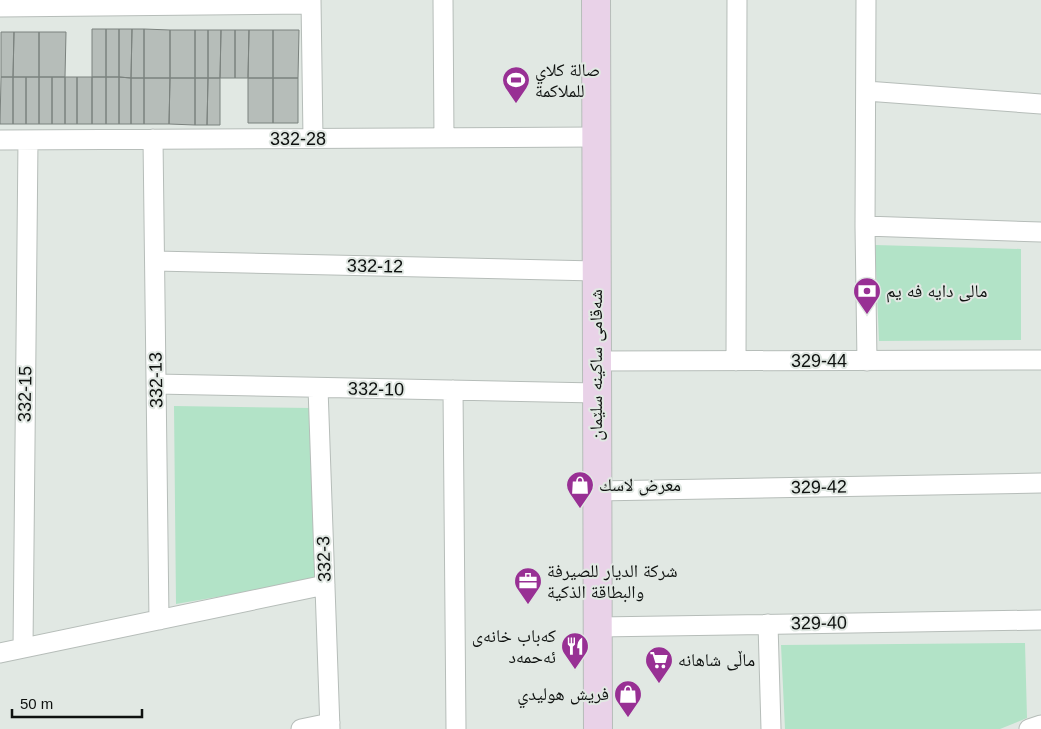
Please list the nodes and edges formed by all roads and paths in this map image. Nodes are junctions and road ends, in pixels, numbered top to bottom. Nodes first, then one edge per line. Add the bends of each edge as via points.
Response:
1 (443, 0) edge
2 (596, 0) edge
3 (737, 0) edge
4 (866, 0) edge
5 (311, 2) edge
6 (0, 7) edge
7 (866, 91) junction
8 (1041, 104) edge
9 (596, 137) junction
10 (313, 138) junction
11 (444, 138) junction
12 (153, 139) junction
13 (0, 140) edge
14 (28, 140) junction
15 (865, 226) junction
16 (1041, 232) edge
17 (154, 262) junction
18 (596, 271) junction
19 (1041, 360) edge
20 (736, 361) junction
21 (867, 361) junction
22 (596, 362) junction
23 (156, 384) junction
24 (318, 388) junction
25 (453, 390) junction
26 (597, 393) junction
27 (1041, 483) edge
28 (597, 490) junction
29 (325, 585) junction
30 (159, 620) junction
31 (1041, 620) edge
32 (768, 624) junction
33 (598, 627) junction
34 (23, 648) junction
35 (0, 653) edge
36 (1041, 725) edge
37 (330, 726) edge
38 (301, 729) edge
39 (456, 729) edge
40 (598, 729) edge
41 (771, 729) edge
42 (1029, 729) edge

1 - 11 street
2 - 9 street, شەقامی ساکینە سلێمان
3 - 20 street
4 - 7 street
5 - 6 street
5 - 10 street
7 - 8 street
7 - 15 street
9 - 11 street, 332-28
9 - 18 street, شەقامی ساکینە سلێمان
10 - 11 street, 332-28
10 - 12 street, 332-28
12 - 14 street, 332-28
12 - 17 street, 332-13
13 - 14 street, 332-28
14 - 34 street, 332-15
15 - 16 street
15 - 21 street
17 - 18 street, 332-12
17 - 23 street, 332-13
18 - 22 street, شەقامی ساکینە سلێمان
19 - 21 street, 329-44
20 - 21 street, 329-44
20 - 22 street, 329-44
22 - 26 street, شەقامی ساکینە سلێمان
23 - 24 street, 332-10
23 - 30 street, 332-13
24 - 25 street, 332-10
24 - 29 street, 332-3
25 - 26 street, 332-10
25 - 39 street
26 - 28 street, شەقامی ساکینە سلێمان
27 - 28 street, 329-42
28 - 33 street, شەقامی ساکینە سلێمان
29 - 30 street
29 - 37 street, 332-3
30 - 34 street
31 - 32 street, 329-40
32 - 33 street, 329-40
32 - 41 street
33 - 40 street, شەقامی ساکینە سلێمان
34 - 35 street
36 - 42 street
37 - 38 street

